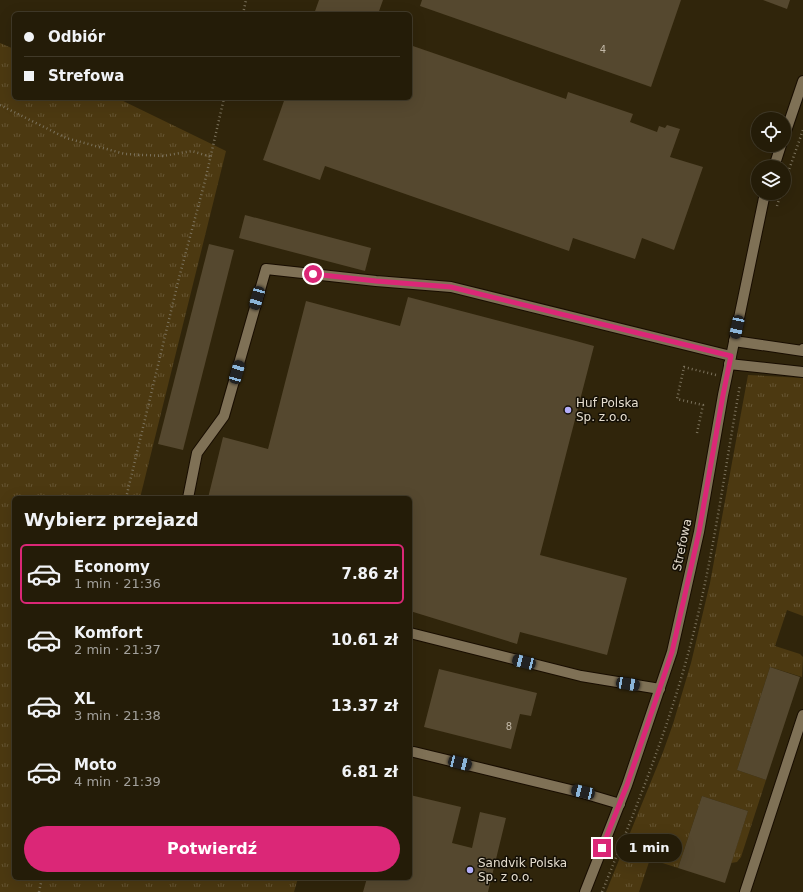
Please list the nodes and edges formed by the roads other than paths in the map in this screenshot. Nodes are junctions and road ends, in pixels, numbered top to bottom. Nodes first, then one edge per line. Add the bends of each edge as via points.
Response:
1 (803, 81) edge
2 (791, 116) edge
3 (764, 200) edge
4 (734, 341) junction
5 (803, 349) edge
6 (730, 360) junction
7 (803, 372) edge
8 (188, 496) edge
9 (412, 634) edge
10 (660, 689) junction
11 (803, 715) edge
12 (414, 752) dead end
13 (620, 804) junction
14 (585, 892) edge
15 (745, 892) edge

1 - 2 street
3 - 4 street, Strefowa
4 - 5 street via 802,351
4 - 6 street, Strefowa
6 - 7 street
6 - 8 street via 451,287 266,269 224,416 197,453
6 - 10 street, Strefowa via 699,532 672,652
9 - 10 street via 581,676
10 - 13 street, Strefowa
11 - 15 street
12 - 13 street via 583,792
13 - 14 street, Strefowa

